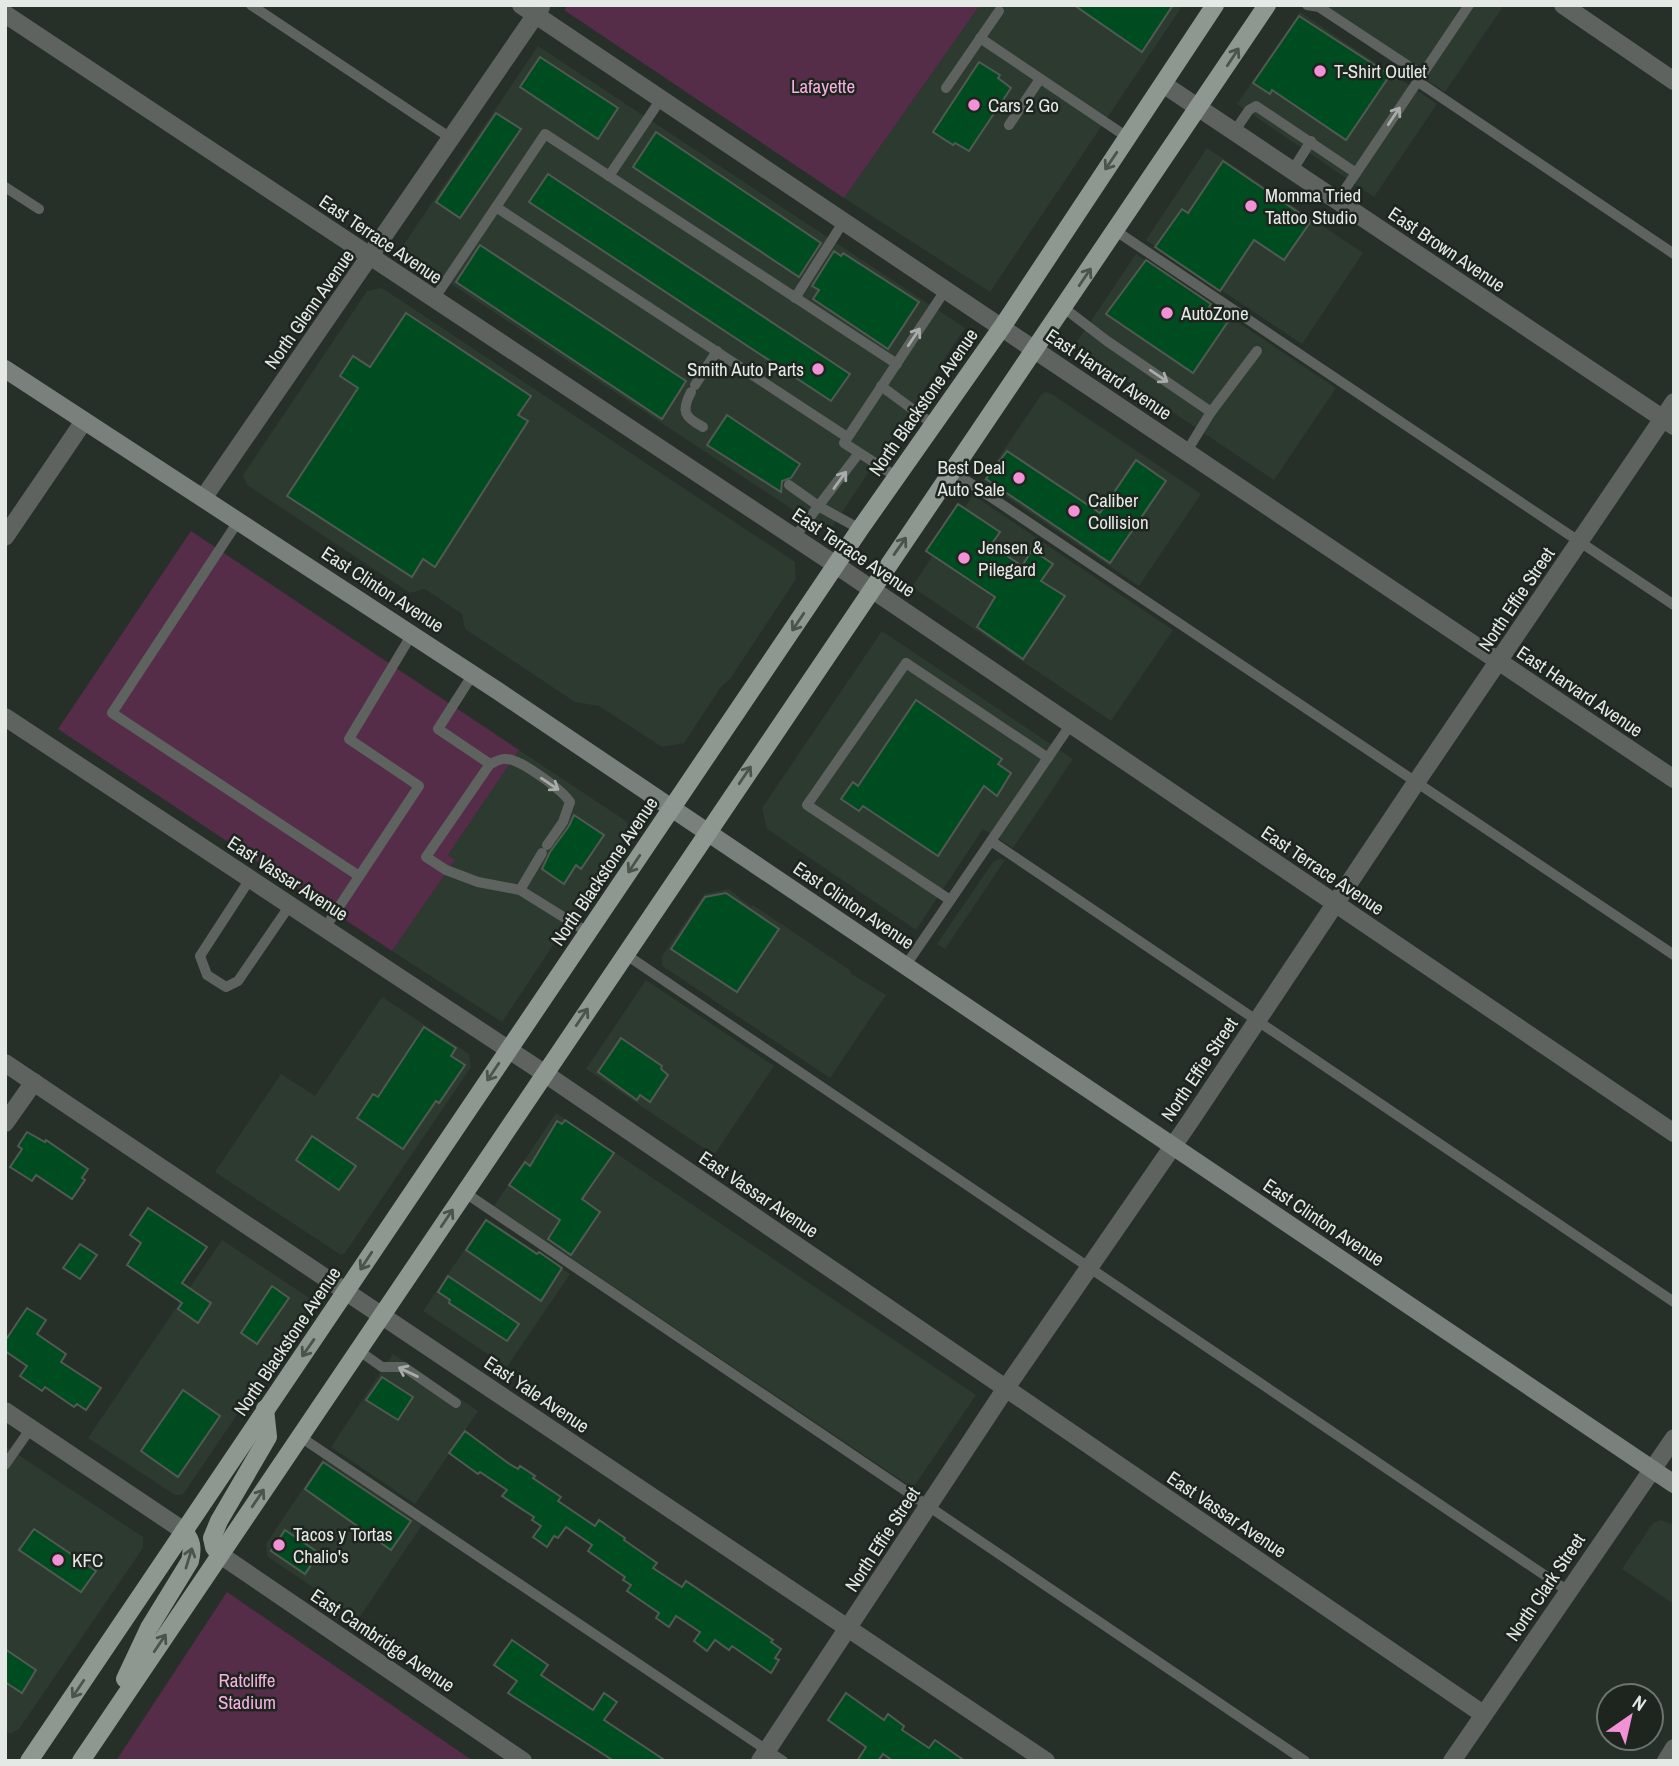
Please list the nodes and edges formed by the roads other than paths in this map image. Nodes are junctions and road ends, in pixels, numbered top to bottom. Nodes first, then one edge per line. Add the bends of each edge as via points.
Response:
1 (251, 5) edge
2 (1215, 5) edge
3 (1267, 5) edge
4 (1469, 5) edge
5 (1563, 5) edge
6 (1316, 6) edge
7 (533, 9) edge
8 (999, 11) dead end
9 (5, 15) edge
10 (980, 38) junction
11 (1419, 78) junction
12 (1040, 79) junction
13 (1674, 81) edge
14 (1163, 84) junction
15 (946, 88) dead end
16 (661, 99) junction
17 (1199, 108) junction
18 (1009, 125) dead end
19 (1234, 132) junction
20 (1127, 137) junction
21 (452, 139) junction
22 (1311, 141) junction
23 (1292, 170) junction
24 (1356, 173) junction
25 (609, 176) junction
26 (5, 187) edge
27 (1337, 201) junction
28 (496, 207) junction
29 (39, 209) dead end
30 (844, 221) junction
31 (1116, 231) junction
32 (1674, 254) edge
33 (370, 257) junction
34 (946, 289) junction
35 (795, 298) junction
36 (434, 299) junction
37 (1065, 307) junction
38 (1002, 327) junction
39 (1036, 350) junction
40 (717, 351) junction
41 (1257, 351) dead end
42 (897, 364) junction
43 (5, 369) edge
44 (881, 386) junction
45 (1674, 402) edge
46 (1211, 412) junction
47 (84, 421) junction
48 (1668, 423) edge
49 (933, 425) junction
50 (703, 427) dead end
51 (848, 437) junction
52 (1187, 451) junction
53 (859, 453) junction
54 (952, 471) junction
55 (897, 477) junction
56 (789, 485) dead end
57 (204, 497) junction
58 (820, 507) junction
59 (239, 520) junction
60 (860, 530) junction
61 (5, 537) edge
62 (794, 538) junction
63 (1580, 542) junction
64 (836, 565) junction
65 (871, 589) junction
66 (1674, 606) edge
67 (412, 634) junction
68 (1499, 662) junction
69 (473, 674) junction
70 (5, 717) edge
71 (1071, 724) junction
72 (1048, 758) junction
73 (490, 764) junction
74 (1674, 779) edge
75 (1415, 784) junction
76 (673, 807) junction
77 (708, 831) junction
78 (991, 841) junction
79 (359, 876) junction
80 (250, 879) junction
81 (520, 890) junction
82 (950, 900) junction
83 (1336, 904) junction
84 (290, 905) junction
85 (325, 928) junction
86 (589, 933) junction
87 (625, 954) junction
88 (1674, 955) edge
89 (906, 965) junction
90 (1258, 1021) junction
91 (508, 1049) junction
92 (5, 1063) edge
93 (544, 1073) junction
94 (34, 1082) junction
95 (5, 1123) edge
96 (1674, 1133) edge
97 (1173, 1146) junction
98 (464, 1192) junction
99 (1090, 1267) junction
100 (346, 1291) junction
101 (1674, 1302) edge
102 (382, 1315) junction
103 (358, 1350) junction
104 (1006, 1388) junction
105 (456, 1403) dead end
106 (265, 1409) junction
107 (5, 1411) edge
108 (30, 1427) junction
109 (299, 1436) junction
110 (1674, 1438) edge
111 (5, 1465) edge
112 (1651, 1469) junction
113 (1674, 1484) edge
114 (929, 1507) junction
115 (184, 1531) junction
116 (219, 1555) junction
117 (1567, 1591) junction
118 (849, 1628) junction
119 (1483, 1714) junction
120 (104, 1727) junction
121 (1674, 1748) edge
122 (763, 1755) edge
123 (29, 1761) edge
124 (81, 1761) edge
125 (523, 1761) edge
126 (783, 1761) edge
127 (1046, 1761) edge
128 (1305, 1761) edge
129 (1452, 1761) edge
130 (1666, 1761) edge

1 - 21 lane
2 - 14 main road, North Blackstone Avenue
17 -> 3 main road
4 - 11 lane
5 - 13 street
6 - 11 lane
7 - 16 street, East Harvard Avenue
7 - 21 street, North Glenn Avenue
8 - 10 lane
9 - 33 street, East Terrace Avenue
10 - 12 lane
10 - 15 lane
24 -> 11 lane
11 - 32 lane
12 - 18 lane
12 - 20 lane
14 - 17 street, East Brown Avenue
14 - 20 main road, North Blackstone Avenue
16 - 25 lane
16 - 30 street, East Harvard Avenue
17 - 19 street, East Brown Avenue
17 - 31 main road
19 - 22 lane via 1248,110 1256,106
19 - 23 street, East Brown Avenue
20 -> 38 main road, North Blackstone Avenue
21 - 33 street, North Glenn Avenue
22 - 23 lane
22 - 24 lane
23 - 27 street, East Brown Avenue
24 - 27 lane
25 - 28 lane via 545,134
25 - 35 lane
26 - 29 lane
27 - 48 street, East Brown Avenue
28 - 36 lane
28 - 40 lane
30 - 34 street, East Harvard Avenue
30 - 35 lane
37 -> 31 main road
31 - 63 lane
33 - 36 street, East Terrace Avenue
33 - 57 street, North Glenn Avenue
34 - 38 street, East Harvard Avenue
42 -> 34 lane
35 - 42 lane
36 - 62 street, East Terrace Avenue
37 - 39 main road
37 -> 46 lane
38 - 39 street, East Harvard Avenue
38 - 49 main road, North Blackstone Avenue
39 - 52 street, East Harvard Avenue
39 - 54 main road
40 - 50 lane via 685,404 691,421
40 - 51 lane
41 - 46 lane
42 - 44 lane
43 - 47 main road, East Clinton Avenue
44 - 49 lane
44 - 51 lane
45 - 48 street, North Effie Street
46 - 52 lane
47 - 57 main road, East Clinton Avenue
47 - 61 street
48 - 63 street, North Effie Street
49 - 55 main road, North Blackstone Avenue
51 - 53 lane via 844,443
52 - 68 street, East Harvard Avenue
53 - 55 lane
58 -> 53 lane
65 -> 54 main road
54 - 75 lane
55 - 60 main road, North Blackstone Avenue
56 - 58 lane
57 - 59 main road, East Clinton Avenue
58 - 60 lane
58 - 62 lane
59 - 67 main road, East Clinton Avenue
59 - 79 lane via 111,713
60 - 64 main road, North Blackstone Avenue
62 - 64 street, East Terrace Avenue
63 - 66 lane
63 - 68 street, North Effie Street
64 - 65 street, East Terrace Avenue
64 -> 76 main road, North Blackstone Avenue
65 - 71 street, East Terrace Avenue
77 -> 65 main road
67 - 69 main road, East Clinton Avenue
67 - 79 lane via 349,739 419,786
68 - 74 street, East Harvard Avenue
68 - 75 street, North Effie Street
69 - 73 lane via 438,729
69 - 76 main road, East Clinton Avenue
70 - 80 street, East Vassar Avenue
71 - 72 lane
71 - 83 street, East Terrace Avenue
72 - 78 lane
72 - 82 lane via 906,663 807,805
73 -> 81 lane via 505,758 516,761 570,802 563,822
73 - 81 lane via 426,857 478,882
75 - 83 street, North Effie Street
75 - 88 lane
76 - 77 main road, East Clinton Avenue
76 -> 86 main road, North Blackstone Avenue
77 - 87 main road
77 - 89 main road, East Clinton Avenue
78 - 82 lane
78 - 90 lane
79 - 85 lane
80 - 84 street, East Vassar Avenue
80 - 84 lane via 200,956 207,975 226,988 238,981
81 - 86 lane
82 - 89 lane
83 - 90 street, North Effie Street
83 - 96 street, East Terrace Avenue
84 - 85 street, East Vassar Avenue
85 - 91 street, East Vassar Avenue
86 - 91 main road, North Blackstone Avenue
93 -> 87 main road
87 - 99 lane
89 - 97 main road, East Clinton Avenue
90 - 97 street, North Effie Street
90 - 101 lane
91 - 93 street, East Vassar Avenue
91 -> 100 main road, North Blackstone Avenue
92 - 94 street, East Yale Avenue
93 - 98 main road
93 - 104 street, East Vassar Avenue
94 - 95 street
94 - 100 street, East Yale Avenue
97 - 99 street, North Effie Street
97 - 112 main road, East Clinton Avenue
102 -> 98 main road
98 - 114 lane
99 - 104 street, North Effie Street
99 - 117 lane
100 - 102 street, East Yale Avenue
100 -> 106 main road, North Blackstone Avenue
102 - 103 main road
102 - 118 street, East Yale Avenue
105 -> 103 lane via 404,1367 382,1367
103 - 109 main road
104 - 114 street, North Effie Street
104 - 119 street, East Vassar Avenue
106 - 115 main road, North Blackstone Avenue
106 - 116 main road via 268,1437 215,1528 212,1538
107 - 108 street
108 - 111 lane
108 - 115 street
116 -> 109 main road
109 - 122 lane
110 - 112 street, North Clark Street
112 - 113 main road, East Clinton Avenue
112 - 117 street, North Clark Street
114 - 118 street, North Effie Street
114 - 128 lane
120 -> 115 main road via 149,1628 190,1561 193,1549
115 -> 123 main road, North Blackstone Avenue
120 -> 116 main road
116 - 125 street, East Cambridge Avenue
117 - 119 street, North Clark Street
118 - 122 street, North Effie Street
118 - 127 street, East Yale Avenue
119 - 129 street, North Clark Street
120 - 124 main road
121 - 130 street
122 - 126 lane

